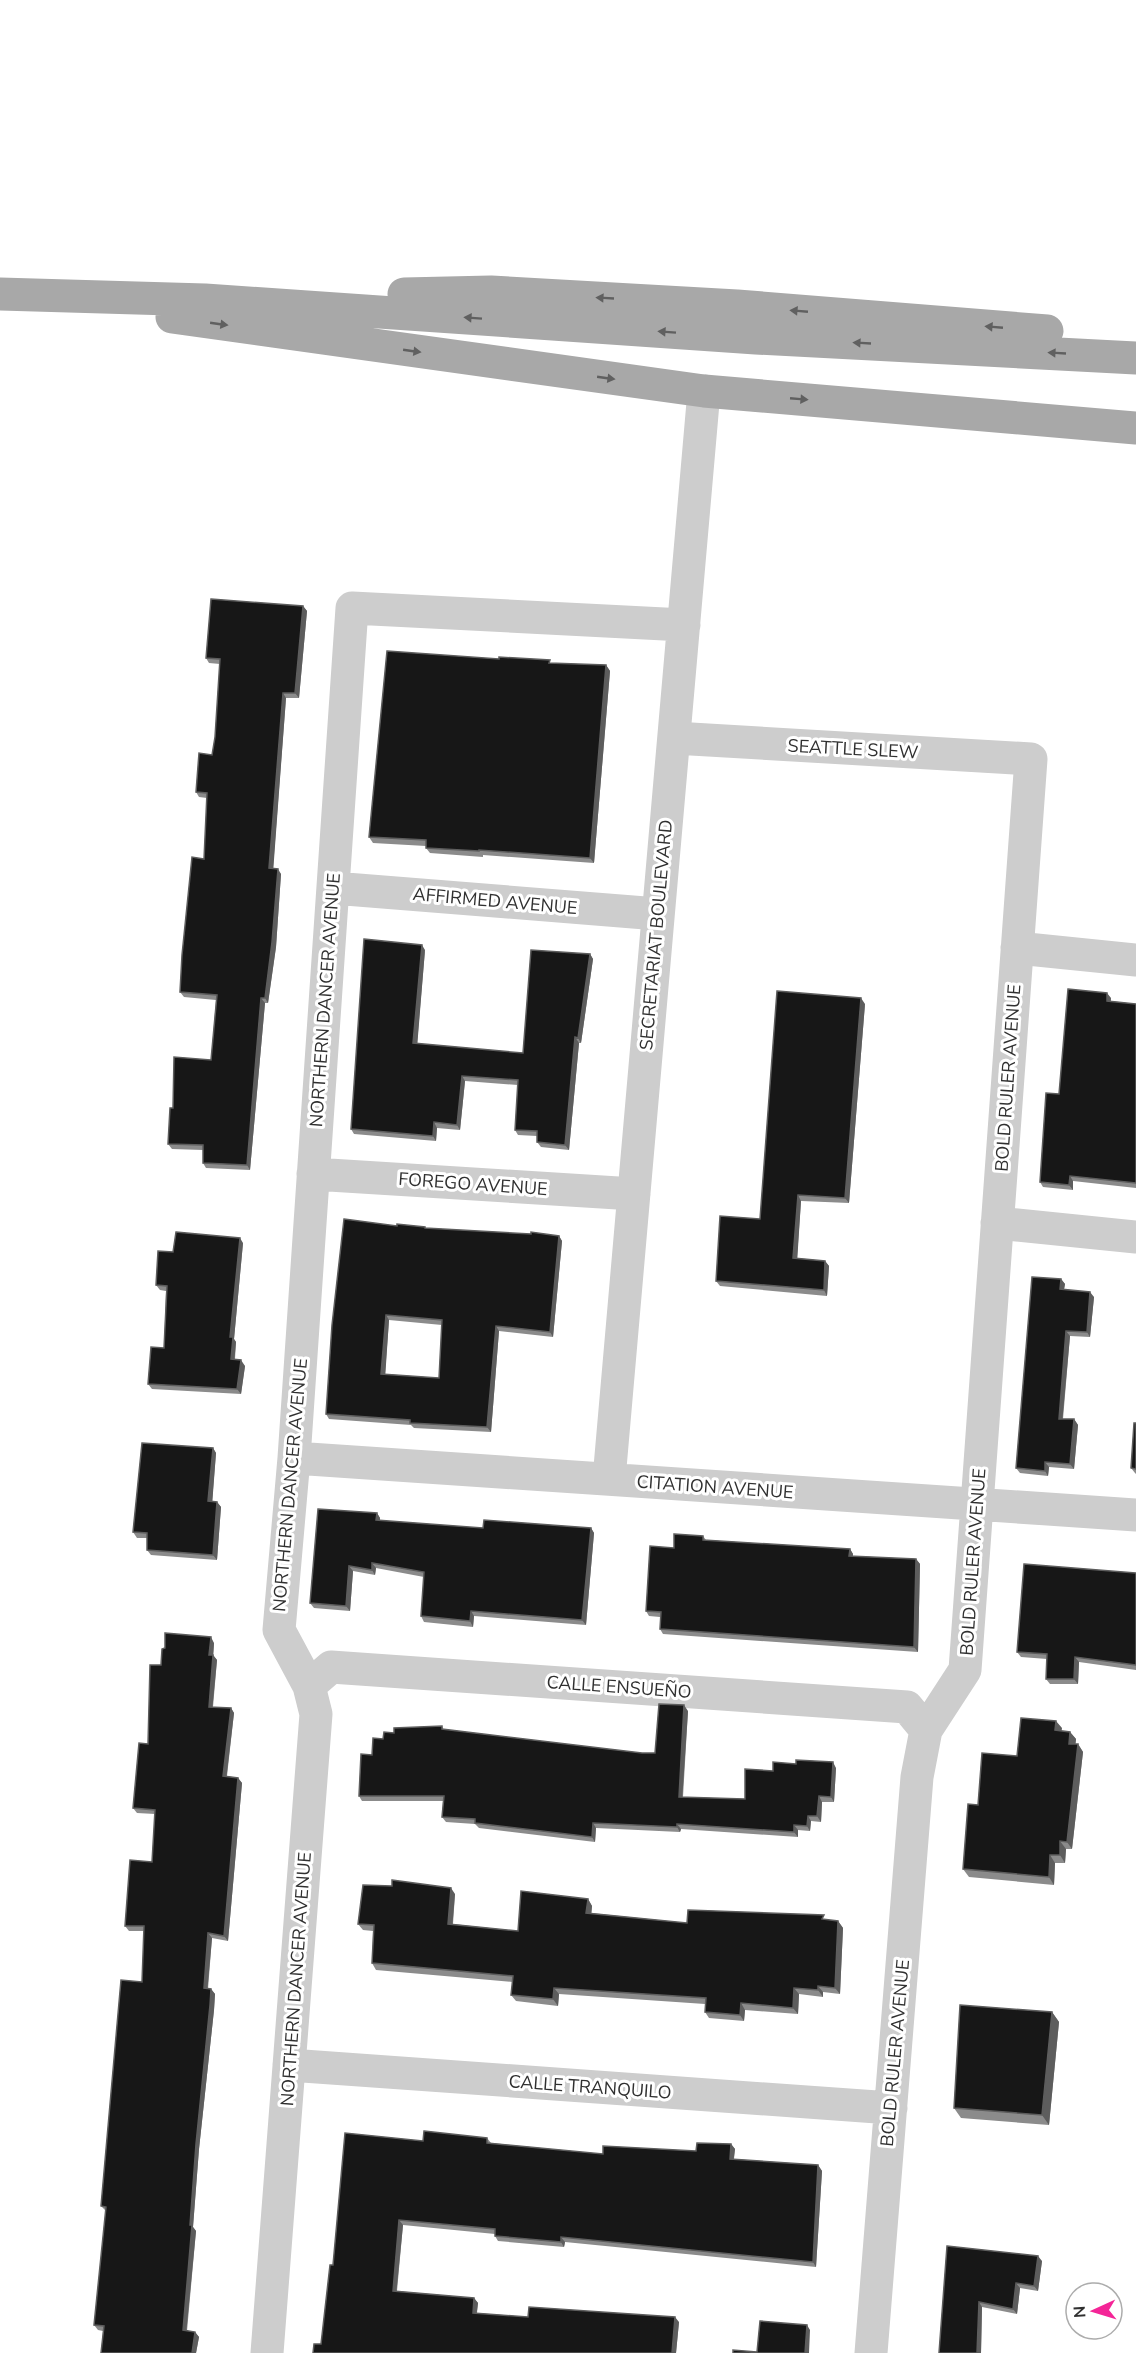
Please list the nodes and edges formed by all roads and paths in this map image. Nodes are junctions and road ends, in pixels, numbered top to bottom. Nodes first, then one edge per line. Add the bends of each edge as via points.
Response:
1 (8, 295) edge
2 (205, 300) junction
3 (1136, 336) edge
4 (1136, 358) edge
5 (704, 391) junction
6 (1136, 428) edge
7 (684, 625) junction
8 (674, 738) junction
9 (1032, 759) joint
10 (333, 888) junction
11 (658, 914) junction
12 (1017, 948) junction
13 (1136, 960) edge
14 (313, 1174) junction
15 (633, 1194) junction
16 (997, 1224) junction
17 (1136, 1237) edge
18 (294, 1458) junction
19 (609, 1479) junction
20 (977, 1504) junction
21 (1136, 1515) edge
22 (309, 1686) junction
23 (926, 1730) junction
24 (289, 2066) junction
25 (891, 2108) junction
26 (267, 2353) edge
27 (871, 2353) edge

1 - 2 main road
1 -> 5 main road
3 -> 2 main road via 491,292
4 -> 2 main road via 756,338
5 -> 6 main road
5 - 7 street, SECRETARIAT BOULEVARD
7 - 8 street, SECRETARIAT BOULEVARD
7 - 10 street, NORTHERN DANCER AVENUE via 352,608
8 - 9 street, SEATTLE SLEW
8 - 11 street, SECRETARIAT BOULEVARD
9 - 12 street, BOLD RULER AVENUE
10 - 11 street, AFFIRMED AVENUE
10 - 14 street, NORTHERN DANCER AVENUE
11 - 15 street, SECRETARIAT BOULEVARD
12 - 13 street
12 - 16 street, BOLD RULER AVENUE
14 - 15 street, FOREGO AVENUE
14 - 18 street, NORTHERN DANCER AVENUE
15 - 19 street, SECRETARIAT BOULEVARD
16 - 17 street
16 - 20 street, BOLD RULER AVENUE
18 - 19 street, CITATION AVENUE
18 - 22 street, NORTHERN DANCER AVENUE via 279,1630
19 - 20 street, CITATION AVENUE
20 - 21 street, CITATION AVENUE
20 - 23 street, BOLD RULER AVENUE via 965,1670
22 - 23 street, CALLE ENSUEÑO via 331,1667 895,1706 907,1707
22 - 24 street, NORTHERN DANCER AVENUE via 316,1714
23 - 25 street, BOLD RULER AVENUE via 917,1777
24 - 25 street, CALLE TRANQUILO
24 - 26 street, NORTHERN DANCER AVENUE
25 - 27 street, BOLD RULER AVENUE

